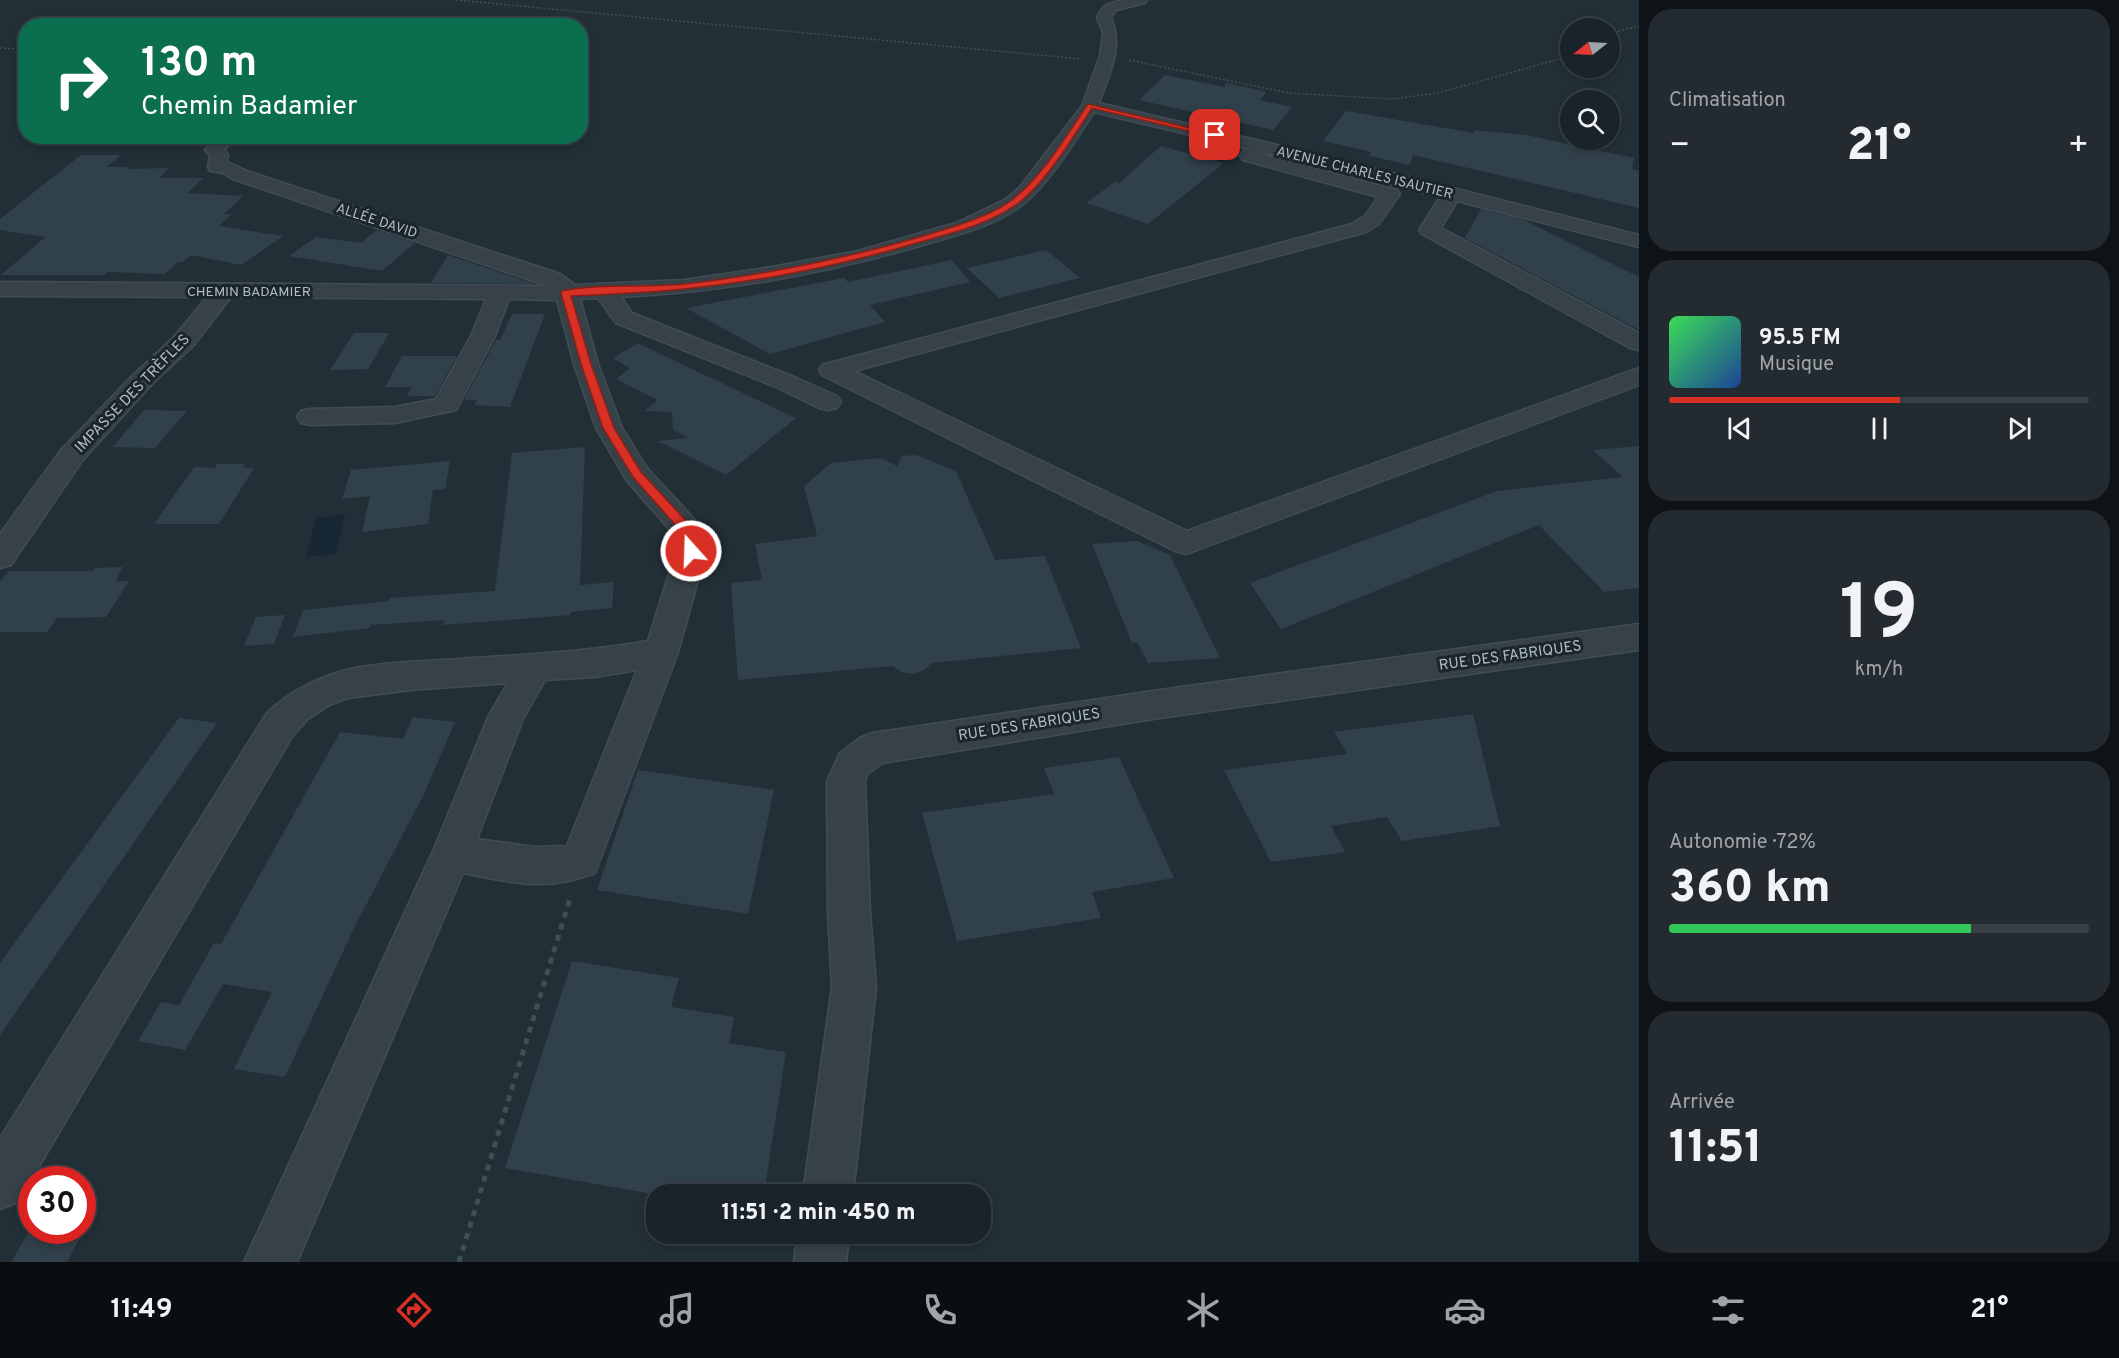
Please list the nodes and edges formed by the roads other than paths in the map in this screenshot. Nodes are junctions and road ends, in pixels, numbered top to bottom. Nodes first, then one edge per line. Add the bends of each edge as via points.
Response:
1 (1134, 0) edge
2 (1140, 0) edge
3 (1090, 106) junction
4 (220, 144) edge
5 (1258, 146) junction
6 (1451, 194) junction
7 (1639, 241) edge
8 (0, 289) edge
9 (225, 291) junction
10 (605, 291) junction
11 (499, 293) junction
12 (566, 293) junction
13 (1639, 343) edge
14 (1639, 376) edge
15 (828, 402) dead end
16 (310, 417) dead end
17 (0, 557) edge
18 (1639, 637) edge
19 (661, 652) junction
20 (535, 667) junction
21 (452, 853) junction
22 (0, 1184) edge
23 (829, 1184) edge
24 (822, 1244) edge
25 (270, 1262) edge
26 (820, 1262) edge

1 - 2 street, CHEMIN BADAMIER
1 - 3 street, CHEMIN BADAMIER via 1106,12 1104,18 1110,32 1107,59
3 - 5 street, AVENUE CHARLES ISAUTIER
3 - 10 street, CHEMIN BADAMIER via 1028,191 1013,203 963,227 861,256 772,274 684,287
4 - 12 street, ALLÉE DAVID via 214,150 219,155 218,167 552,279 565,287
5 - 6 street, AVENUE CHARLES ISAUTIER
5 - 14 street via 1249,156 1390,194 1372,220 1359,228 831,370 958,422 1186,543
6 - 7 street, AVENUE CHARLES ISAUTIER
6 - 13 street via 1429,230
8 - 9 street, CHEMIN BADAMIER
9 - 11 street, CHEMIN BADAMIER
9 - 17 street, IMPASSE DES TRÈFLES via 184,341 72,455
10 - 12 street, CHEMIN BADAMIER
10 - 15 street via 624,318
11 - 12 street, CHEMIN BADAMIER
11 - 16 street via 478,348 447,404 390,417
12 - 19 street via 609,428 637,474 684,527 689,543 691,551
18 - 23 street, RUE DES FABRIQUES via 1153,705 873,749 853,764 846,781 854,987
19 - 20 street via 594,664
19 - 21 street via 581,860 568,866 545,866
20 - 21 street via 507,715
20 - 22 street via 345,684 316,695 280,724
21 - 25 street
24 - 26 street

